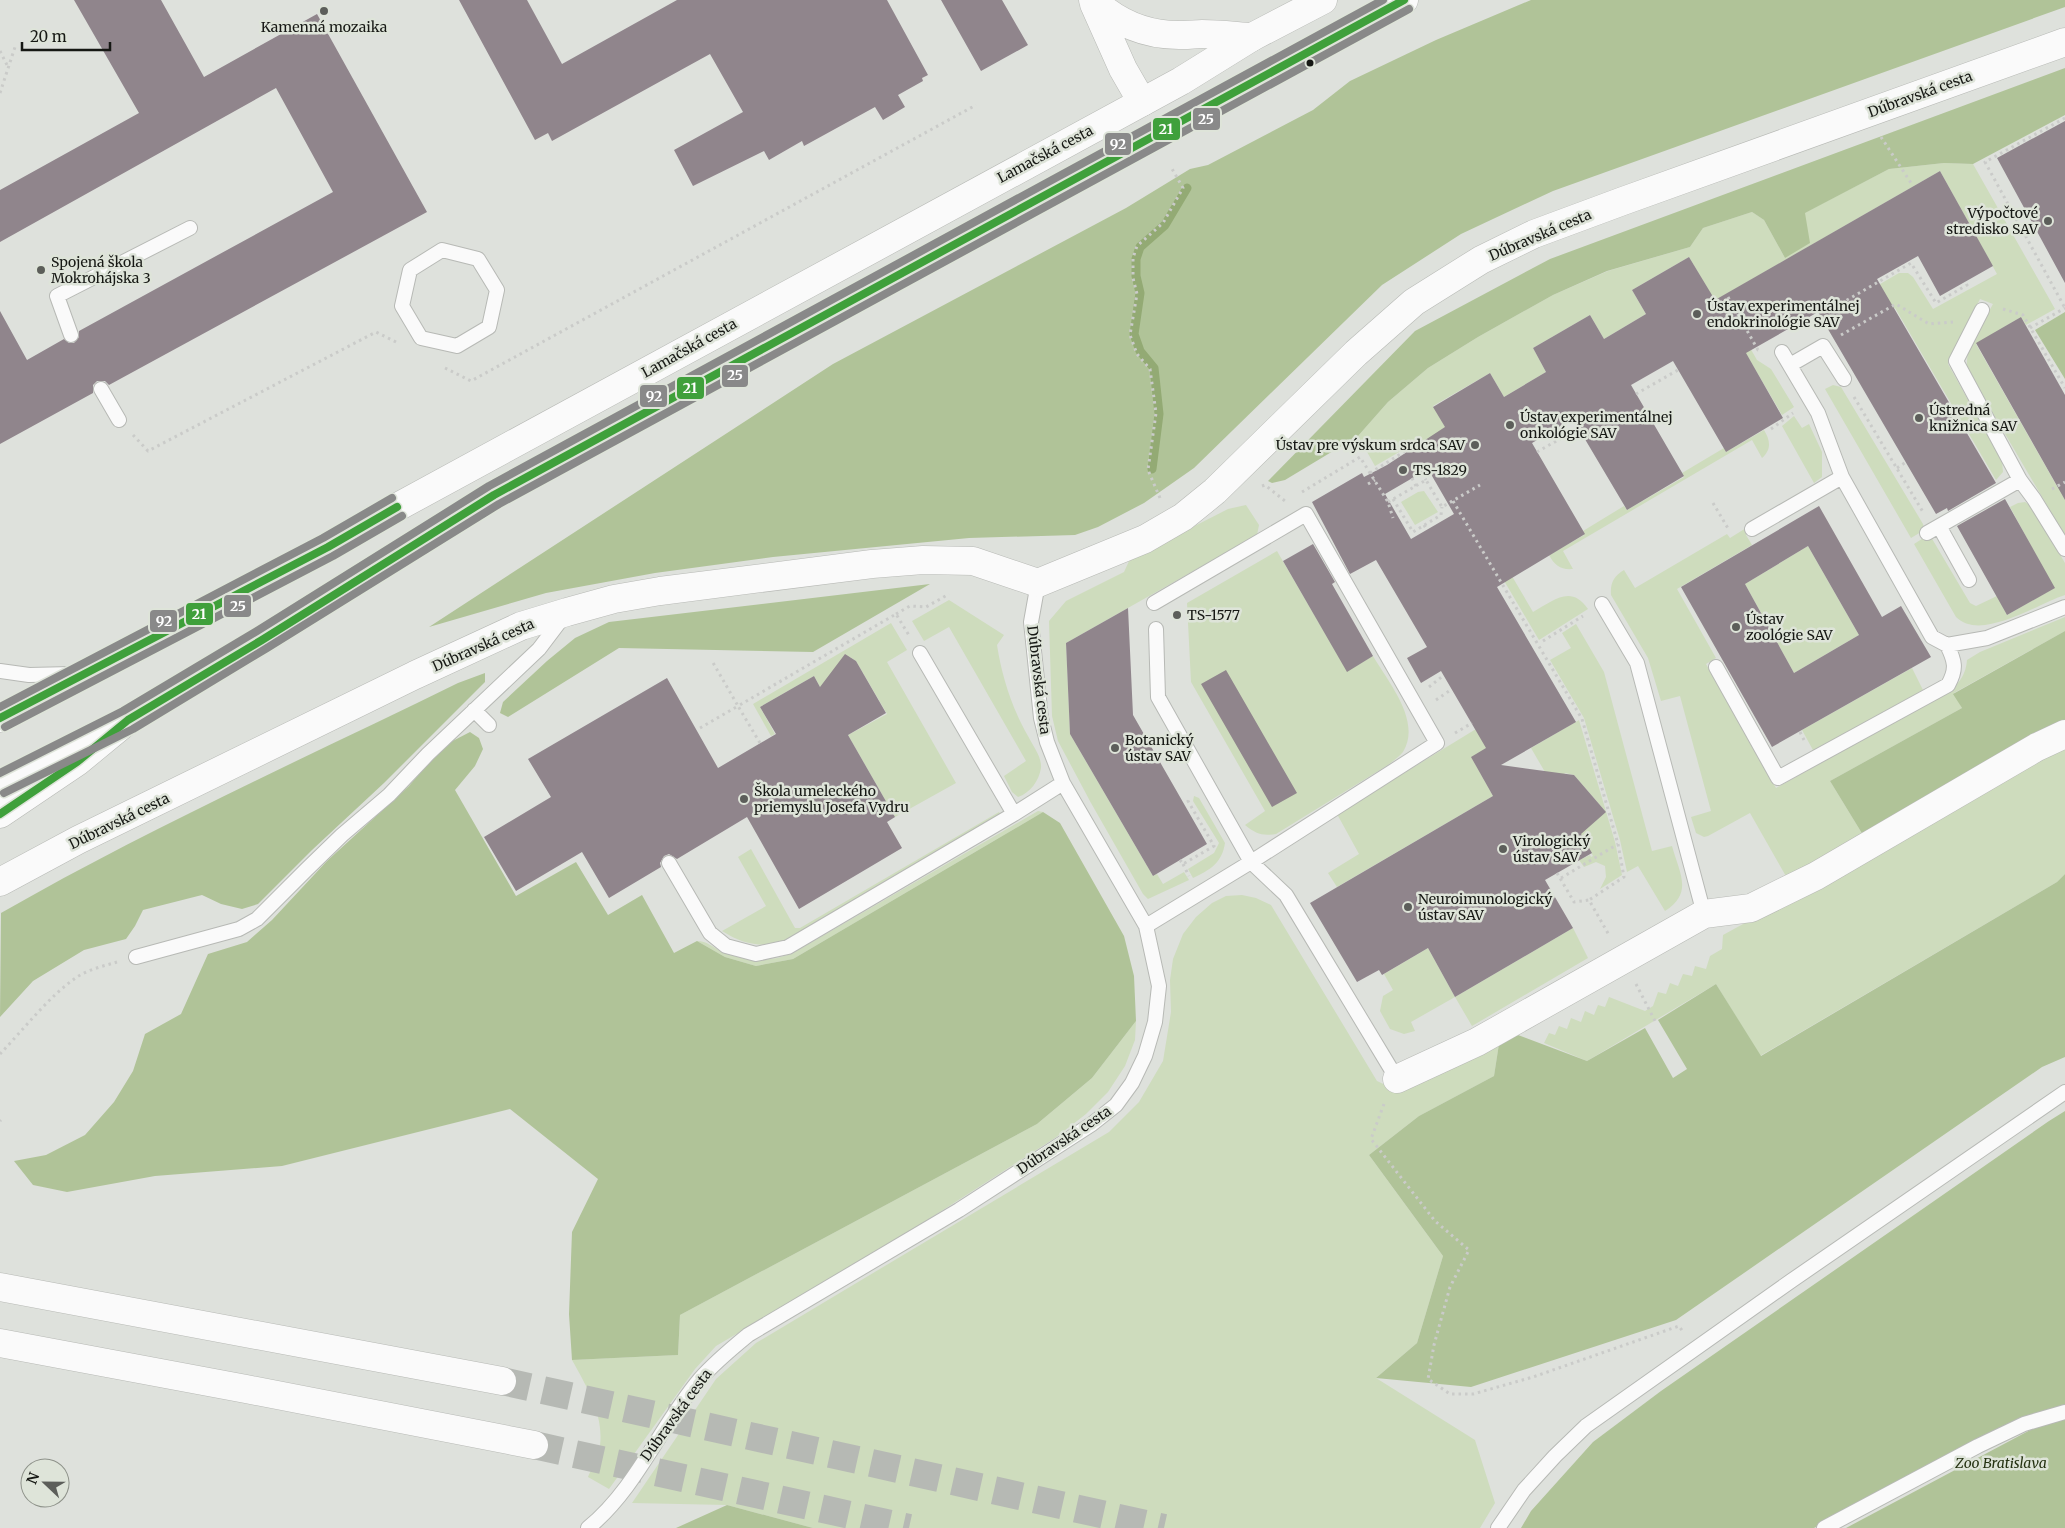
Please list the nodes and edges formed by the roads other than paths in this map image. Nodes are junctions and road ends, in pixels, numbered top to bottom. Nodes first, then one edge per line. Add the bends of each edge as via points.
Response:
1 (1093, 0) edge
2 (1323, 0) edge
3 (1404, 0) edge
4 (1252, 37) junction
5 (2065, 42) edge
6 (1142, 102) junction
7 (1178, 124) junction
8 (190, 228) dead end
9 (402, 306) joint
10 (1980, 314) road end
11 (71, 335) dead end
12 (1782, 352) road end
13 (1790, 365) junction
14 (1844, 379) road end
15 (101, 389) dead end
16 (119, 420) road end
17 (1842, 477) junction
18 (2020, 480) junction
19 (1752, 529) dead end
20 (2065, 548) edge
21 (1970, 580) dead end
22 (1038, 583) junction
23 (1154, 602) dead end
24 (1602, 604) dead end
25 (2065, 607) edge
26 (567, 612) junction
27 (1156, 629) dead end
28 (1947, 645) junction
29 (920, 653) road end
30 (1716, 666) dead end
31 (0, 671) edge
32 (83, 674) junction
33 (474, 710) junction
34 (0, 718) edge
35 (128, 720) junction
36 (489, 725) dead end
37 (2065, 734) edge
38 (1063, 783) junction
39 (0, 784) edge
40 (0, 814) edge
41 (1014, 814) junction
42 (1251, 862) junction
43 (669, 863) dead end
44 (0, 882) edge
45 (1704, 914) junction
46 (1146, 926) junction
47 (136, 957) road end
48 (1392, 1088) joint
49 (2065, 1092) edge
50 (0, 1287) edge
51 (0, 1343) edge
52 (502, 1381) tunnel mouth
53 (2065, 1412) edge
54 (534, 1445) tunnel mouth
55 (588, 1528) edge
56 (1498, 1528) edge
57 (1824, 1528) edge

1 - 4 main road via 1106,13 1147,32
1 - 6 main road via 1123,69
2 - 4 main road, Lamačská cesta
3 - 7 main road
4 - 6 main road, Lamačská cesta
5 - 22 main road, Dúbravská cesta via 1552,228 1481,260 1414,302 1356,354 1216,492 1183,517 1145,538
6 - 7 main road via 1162,122
6 - 32 main road, Lamačská cesta via 328,547
7 - 35 main road via 494,495
8 - 11 lane via 57,296
9 - 9 lane via 421,338 457,346 489,326 497,290 478,258 442,250 410,270
10 - 18 lane via 1956,361
12 - 13 lane
13 - 14 lane via 1824,346
13 - 17 lane via 1818,413
15 - 16 lane
17 - 19 lane
17 - 28 lane via 1932,636
18 - 20 lane
18 - 21 lane via 1933,530
22 - 26 main road, Dúbravská cesta via 973,561 923,560 660,591
22 - 38 lane, Dúbravská cesta via 1031,622 1041,718
23 - 42 lane via 1306,514 1438,744
24 - 45 lane via 1637,663
25 - 28 lane via 1987,638
26 - 33 lane via 539,648
26 - 44 main road, Dúbravská cesta via 521,626 414,675 78,840
27 - 42 lane via 1158,697
28 - 30 lane via 1955,673 1948,685 1778,778
29 - 41 lane
31 - 32 lane via 29,675
32 - 34 main road, Lamačská cesta
33 - 36 lane
33 - 47 lane via 258,919 239,929
35 - 39 main road
35 - 40 main road via 77,762
37 - 45 main road via 1816,876 1751,908
38 - 41 lane
38 - 46 lane, Dúbravská cesta
41 - 43 lane via 788,947 756,954 726,946 710,933
42 - 46 lane
42 - 48 lane via 1286,896
45 - 48 main road
46 - 55 lane, Dúbravská cesta via 1159,986 1155,1022 1145,1056 1132,1083 1116,1105 959,1210 748,1336 721,1356 699,1380 620,1496
49 - 56 lane via 1586,1426 1530,1483
50 - 52 main road
51 - 54 main road
53 - 57 lane via 2024,1424 1978,1446

